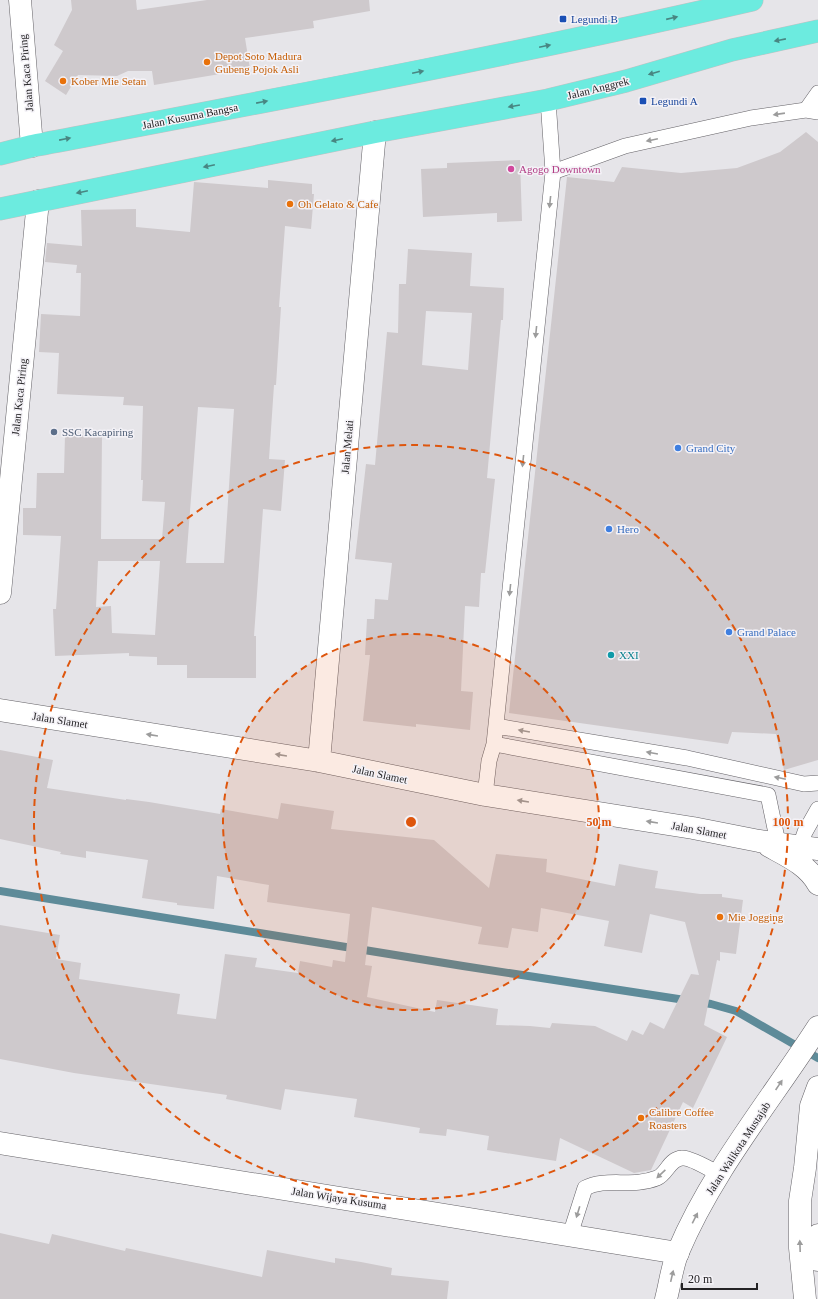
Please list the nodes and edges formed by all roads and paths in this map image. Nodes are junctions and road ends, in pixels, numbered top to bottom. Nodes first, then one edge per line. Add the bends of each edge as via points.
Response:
1 (20, 0) edge
2 (752, 0) edge
3 (818, 31) edge
4 (818, 93) edge
5 (548, 100) junction
6 (812, 111) edge
7 (375, 132) junction
8 (32, 146) junction
9 (0, 154) edge
10 (553, 172) junction
11 (38, 201) junction
12 (0, 209) edge
13 (0, 593) edge
14 (0, 710) edge
15 (496, 726) junction
16 (494, 744) junction
17 (319, 761) junction
18 (818, 783) edge
19 (485, 795) junction
20 (818, 809) edge
21 (769, 842) junction
22 (809, 847) edge
23 (818, 884) edge
24 (808, 1041) edge
25 (818, 1087) edge
26 (0, 1143) edge
27 (719, 1174) junction
28 (570, 1235) junction
29 (818, 1235) edge
30 (678, 1253) junction
31 (818, 1260) edge
32 (666, 1299) edge
33 (805, 1299) edge

1 - 8 street, Jalan Kaca Piring
8 -> 2 highway, Jalan Kusuma Bangsa via 380,80
3 -> 5 highway, Jalan Anggrek via 732,50 626,81
4 - 6 lane
5 -> 7 highway, Jalan Anggrek
5 - 10 lane
6 -> 10 lane via 751,118 625,146
7 -> 11 highway
7 - 17 street, Jalan Melati
8 - 9 highway, Jalan Kusuma Bangsa
10 -> 15 lane
11 - 12 highway
11 - 13 street, Jalan Kaca Piring
17 -> 14 street, Jalan Slamet
15 - 16 lane
18 -> 15 lane via 804,784 687,758
16 - 19 lane
16 - 21 lane via 768,794
17 - 19 street, Jalan Slamet
21 -> 19 street, Jalan Slamet
20 - 22 lane via 805,832
21 - 22 street, Jalan Slamet
21 - 23 street, Jalan Slamet via 799,863
27 -> 24 street, Jalan Walikota Mustajab
33 -> 25 street via 800,1248 800,1201 811,1106
26 - 28 street, Jalan Wijaya Kusuma
27 -> 28 lane via 684,1157 676,1159 659,1178 640,1183 592,1184 585,1188
30 -> 27 street, Jalan Walikota Mustajab
28 - 30 street, Jalan Wijaya Kusuma
29 - 31 street
32 -> 30 street, Jalan Walikota Mustajab

